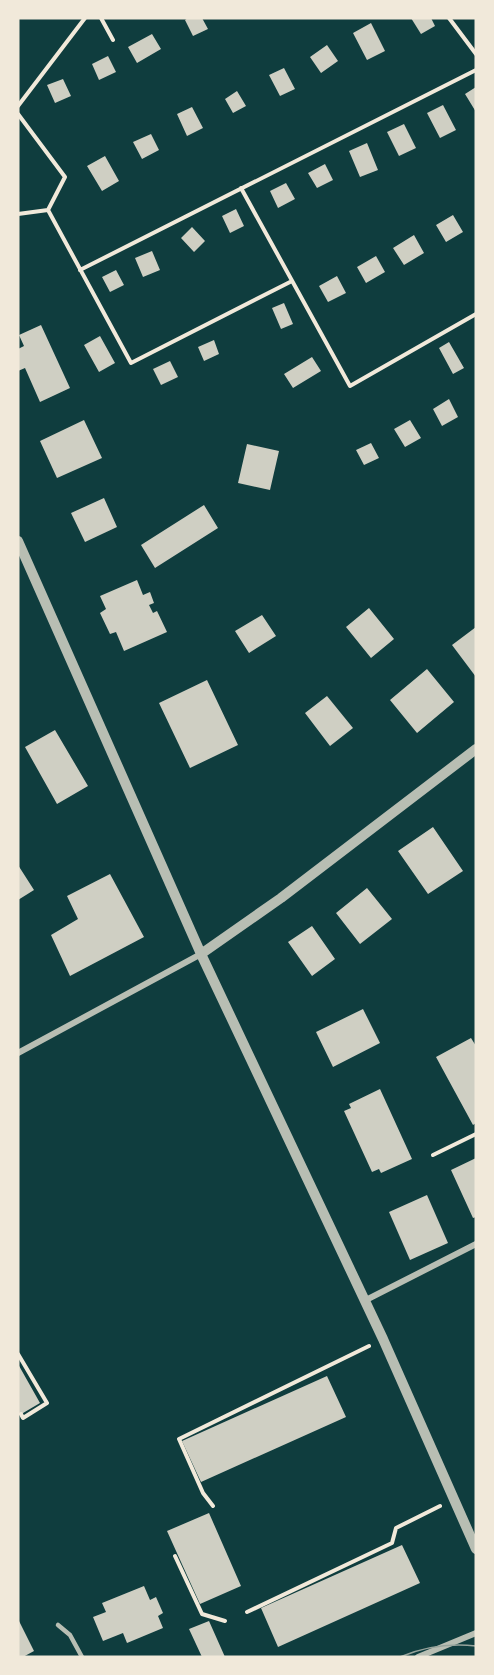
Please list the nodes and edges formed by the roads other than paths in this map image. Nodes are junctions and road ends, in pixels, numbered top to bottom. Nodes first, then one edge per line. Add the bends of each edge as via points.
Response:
1 (18, 541) edge
2 (476, 749) edge
3 (201, 954) junction
4 (18, 1053) edge
5 (476, 1244) edge
6 (364, 1301) junction
7 (476, 1549) edge
8 (58, 1625) dead end
9 (476, 1633) edge
10 (82, 1657) edge
11 (418, 1657) edge

1 - 3 street
2 - 3 street
3 - 4 street
3 - 6 street
5 - 6 street
6 - 7 street
8 - 10 lane via 70,1635
9 - 11 street

